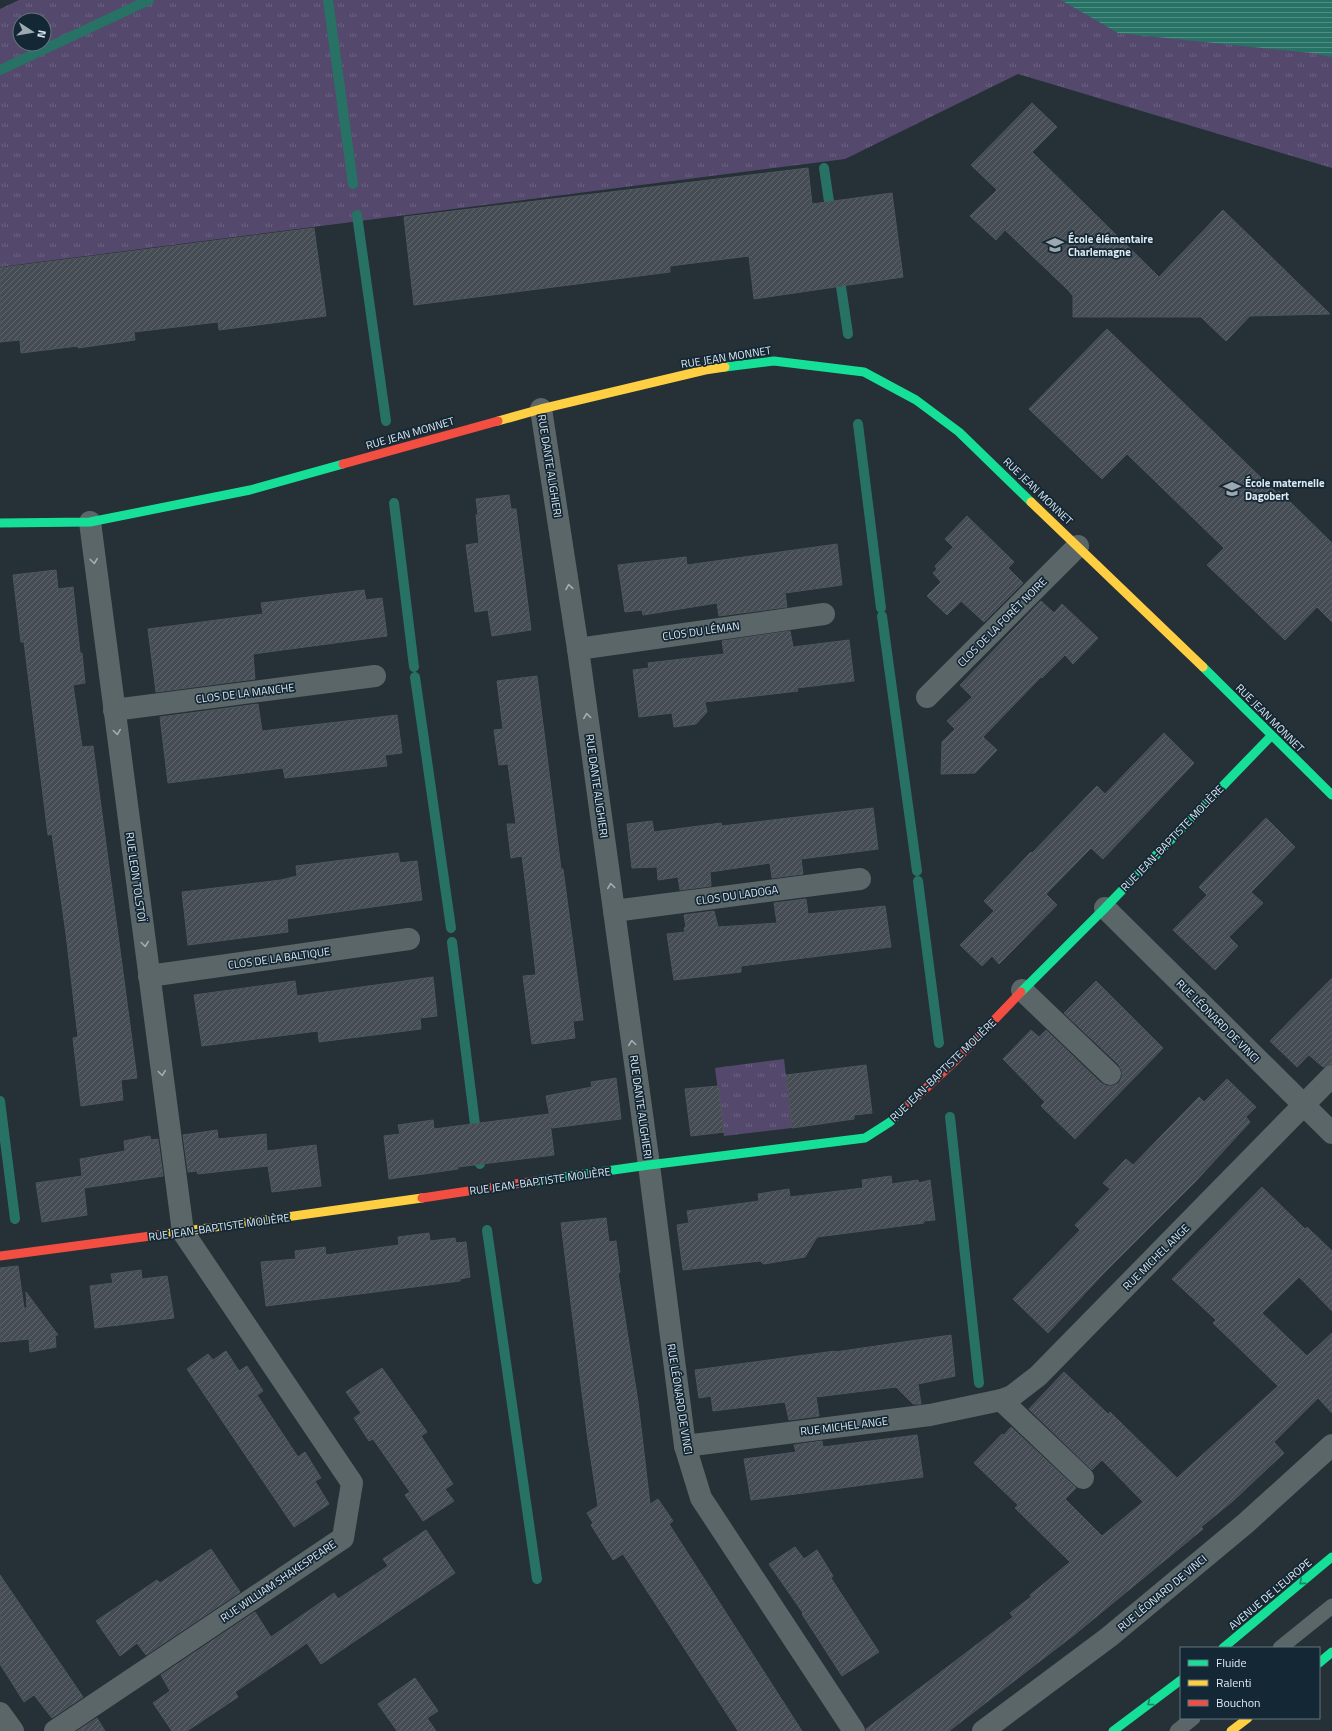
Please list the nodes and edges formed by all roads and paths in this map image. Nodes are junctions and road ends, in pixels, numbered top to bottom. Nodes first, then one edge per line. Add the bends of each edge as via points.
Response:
1 (541, 409) junction
2 (90, 522) junction
3 (0, 523) edge
4 (1078, 546) junction
5 (824, 614) dead end
6 (578, 649) junction
7 (375, 676) dead end
8 (927, 697) dead end
9 (114, 710) junction
10 (1271, 736) junction
11 (1332, 795) edge
12 (860, 878) dead end
13 (1105, 908) junction
14 (614, 911) junction
15 (409, 939) dead end
16 (149, 976) junction
17 (1022, 990) junction
18 (1110, 1074) dead end
19 (1332, 1076) edge
20 (1304, 1106) junction
21 (1332, 1133) edge
22 (649, 1165) junction
23 (183, 1232) junction
24 (0, 1256) edge
25 (1001, 1400) junction
26 (1332, 1445) edge
27 (685, 1446) junction
28 (1083, 1478) dead end
29 (1332, 1557) edge
30 (1332, 1606) edge
31 (1224, 1647) edge
32 (1281, 1647) edge
33 (1332, 1652) edge
34 (1320, 1661) edge
35 (1180, 1681) edge
36 (0, 1713) edge
37 (1192, 1719) edge
38 (1247, 1719) edge
39 (13, 1731) edge
40 (55, 1731) edge
41 (854, 1731) edge
42 (983, 1731) edge
43 (1113, 1731) edge
44 (1177, 1731) edge
45 (1231, 1731) edge

1 - 2 street, RUE JEAN MONNET via 250,490
1 - 4 street, RUE JEAN MONNET via 705,370 774,361 864,372 916,400 959,432
6 -> 1 street, RUE DANTE ALIGHIERI
2 - 3 street, RUE JEAN MONNET
2 -> 9 street, RUE LEON TOLSTOÏ
4 - 8 street, CLOS DE LA FORÊT NOIRE
4 - 10 street, RUE JEAN MONNET
5 - 6 street, CLOS DU LÉMAN
14 -> 6 street, RUE DANTE ALIGHIERI
7 - 9 street, CLOS DE LA MANCHE
9 -> 16 street, RUE LEON TOLSTOÏ
10 - 11 street, RUE JEAN MONNET
10 - 13 street, RUE JEAN-BAPTISTE MOLIÈRE
12 - 14 street, CLOS DU LADOGA
13 - 17 street, RUE JEAN-BAPTISTE MOLIÈRE
13 - 20 street, RUE LÉONARD DE VINCI
22 -> 14 street, RUE DANTE ALIGHIERI
15 - 16 street, CLOS DE LA BALTIQUE
16 -> 23 street, RUE LEON TOLSTOÏ
17 - 18 street
17 - 22 street, RUE JEAN-BAPTISTE MOLIÈRE via 919,1096 890,1122 865,1138
19 - 20 street, RUE MICHEL ANGE
20 - 21 street, RUE LÉONARD DE VINCI
20 - 25 street, RUE MICHEL ANGE via 1038,1376 1012,1396
22 - 23 street, RUE JEAN-BAPTISTE MOLIÈRE
22 - 27 street, RUE LÉONARD DE VINCI
23 - 24 street, RUE JEAN-BAPTISTE MOLIÈRE
23 - 40 street, RUE WILLIAM SHAKESPEARE via 352,1483 343,1538
25 - 27 street, RUE MICHEL ANGE via 930,1415
25 - 28 street
26 - 42 street, RUE LÉONARD DE VINCI via 1246,1523 1109,1637
27 - 41 street, RUE LÉONARD DE VINCI via 701,1498
29 -> 31 street, AVENUE DE L'EUROPE
30 - 32 lane
33 - 34 street
35 -> 43 street
36 - 39 street
37 - 44 lane
38 - 45 street

